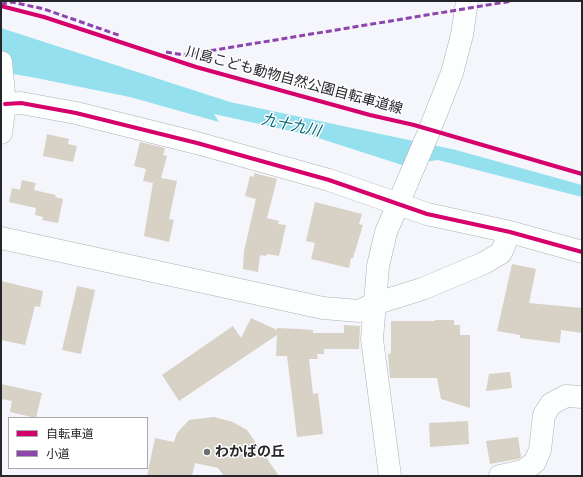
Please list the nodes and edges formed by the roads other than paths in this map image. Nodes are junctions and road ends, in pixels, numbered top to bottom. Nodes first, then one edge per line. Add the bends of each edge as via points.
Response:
1 (467, 1) edge
2 (1, 62) edge
3 (4, 100) junction
4 (1, 133) edge
5 (399, 200) junction
6 (510, 232) junction
7 (1, 238) edge
8 (582, 252) edge
9 (374, 304) junction
10 (582, 397) edge
11 (390, 476) edge
12 (500, 476) edge

1 - 5 street via 454,65
2 - 3 street
3 - 4 street
3 - 5 street via 76,113 197,142
5 - 6 street via 427,214
5 - 9 street via 386,232 378,266
6 - 8 street
6 - 9 street via 501,253 484,262 422,289
7 - 9 street via 323,308 359,311
9 - 11 street via 372,339
10 - 12 street via 566,396 550,404 544,415 540,450 535,462 523,471

